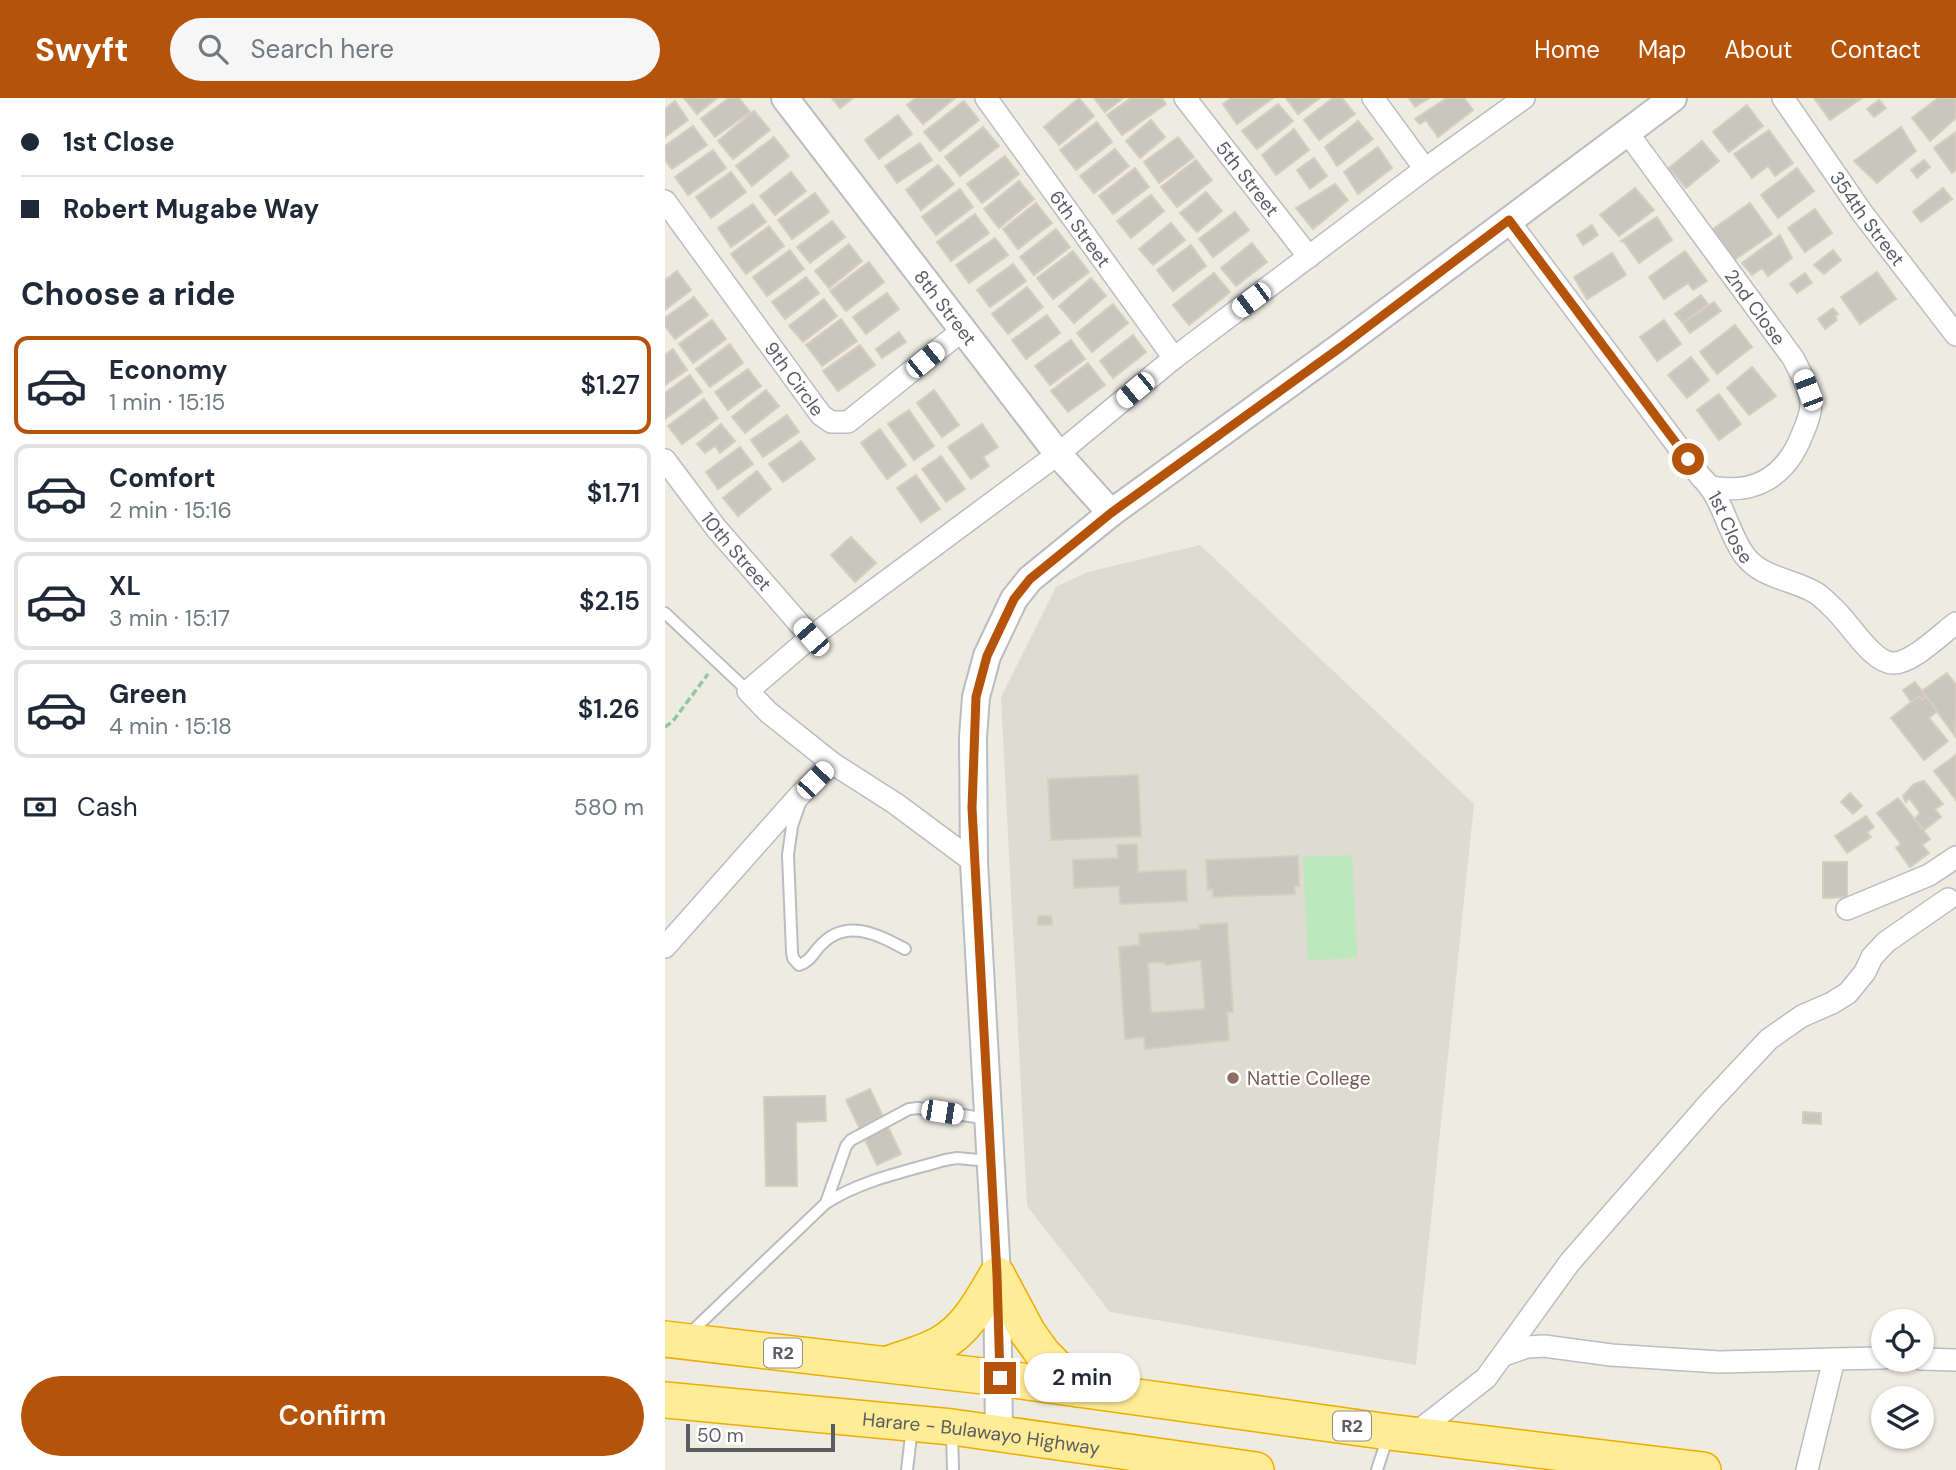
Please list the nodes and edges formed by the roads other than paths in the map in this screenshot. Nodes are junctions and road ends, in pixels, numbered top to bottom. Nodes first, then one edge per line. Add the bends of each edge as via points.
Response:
1 (785, 98) edge
2 (986, 98) edge
3 (1185, 98) edge
4 (1373, 98) edge
5 (1524, 98) edge
6 (1672, 98) edge
7 (1783, 98) edge
8 (1627, 132) junction
9 (1425, 169) junction
10 (665, 201) edge
11 (1509, 220) junction
12 (1309, 257) junction
13 (964, 329) junction
14 (1956, 335) edge
15 (1174, 358) junction
16 (1058, 454) junction
17 (665, 460) edge
18 (1712, 487) junction
19 (1111, 513) junction
20 (665, 612) edge
21 (1956, 623) edge
22 (811, 637) junction
23 (748, 691) junction
24 (832, 763) junction
25 (799, 796) junction
26 (1956, 857) edge
27 (974, 862) junction
28 (1929, 875) junction
29 (1952, 904) edge
30 (1847, 909) dead end
31 (665, 947) edge
32 (905, 949) dead end
33 (988, 1119) junction
34 (990, 1161) junction
35 (826, 1203) junction
36 (997, 1275) junction
37 (673, 1340) edge
38 (1504, 1354) junction
39 (1871, 1358) edge
40 (1834, 1359) junction
41 (1934, 1359) edge
42 (1956, 1360) edge
43 (885, 1366) junction
44 (1000, 1378) junction
45 (1078, 1389) junction
46 (665, 1400) edge
47 (912, 1424) junction
48 (952, 1427) junction
49 (1401, 1433) junction
50 (999, 1434) junction
51 (1149, 1463) edge
52 (907, 1470) edge
53 (953, 1470) edge
54 (1256, 1470) edge
55 (1377, 1470) edge
56 (1703, 1470) edge
57 (1807, 1470) edge

1 - 13 street, 8th Street
2 - 15 street, 6th Street
3 - 12 street, 5th Street
4 - 9 street
5 - 9 street
6 - 8 street
7 - 14 street, 354th Street via 1863,214
8 - 11 street
8 - 18 street, 2nd Close via 1793,358 1808,390 1811,404 1803,432 1775,474 1743,489
9 - 12 street
10 - 13 street, 9th Circle via 821,415 831,422 848,422
11 - 18 street, 1st Close
11 - 19 street
12 - 15 street
13 - 16 street, 8th Street
15 - 16 street
16 - 19 street, 8th Street
16 - 22 street
17 - 22 street, 10th Street via 716,528
18 - 21 street, 1st Close via 1746,557 1758,569 1815,593 1879,659 1892,663 1907,660
19 - 27 street via 1030,579 1014,599 987,656 976,697 973,737
20 - 23 lane
22 - 23 street
23 - 24 street
24 - 25 street
24 - 27 street
25 - 31 street
25 - 32 lane via 788,855 795,963 804,963 827,939 848,930 879,935
26 - 28 street
27 - 33 street
28 - 29 street
28 - 30 street
29 - 38 street via 1886,942 1848,993 1769,1039 1570,1262
33 - 34 street
33 - 35 lane via 918,1108 900,1112 846,1146
34 - 35 lane via 945,1160 870,1181
34 - 36 street
35 - 37 lane
36 - 43 highway via 960,1330 932,1348
36 - 44 street
36 - 45 highway via 1028,1333
37 - 43 highway, R2
38 - 40 street via 1544,1346 1720,1362
38 - 49 street via 1486,1378
39 - 40 street
40 - 57 street
41 - 42 street
43 - 44 highway, R2
44 - 45 highway, R2
44 - 50 street
45 - 49 highway, R2
46 - 47 highway, Harare - Bulawayo Highway
47 - 48 highway, Harare - Bulawayo Highway
47 - 52 lane
48 - 50 highway, Harare - Bulawayo Highway
48 - 53 lane
49 - 55 lane
49 - 56 highway, R2
50 - 51 highway, Harare - Bulawayo Highway
51 - 54 highway, Harare - Bulawayo Highway

